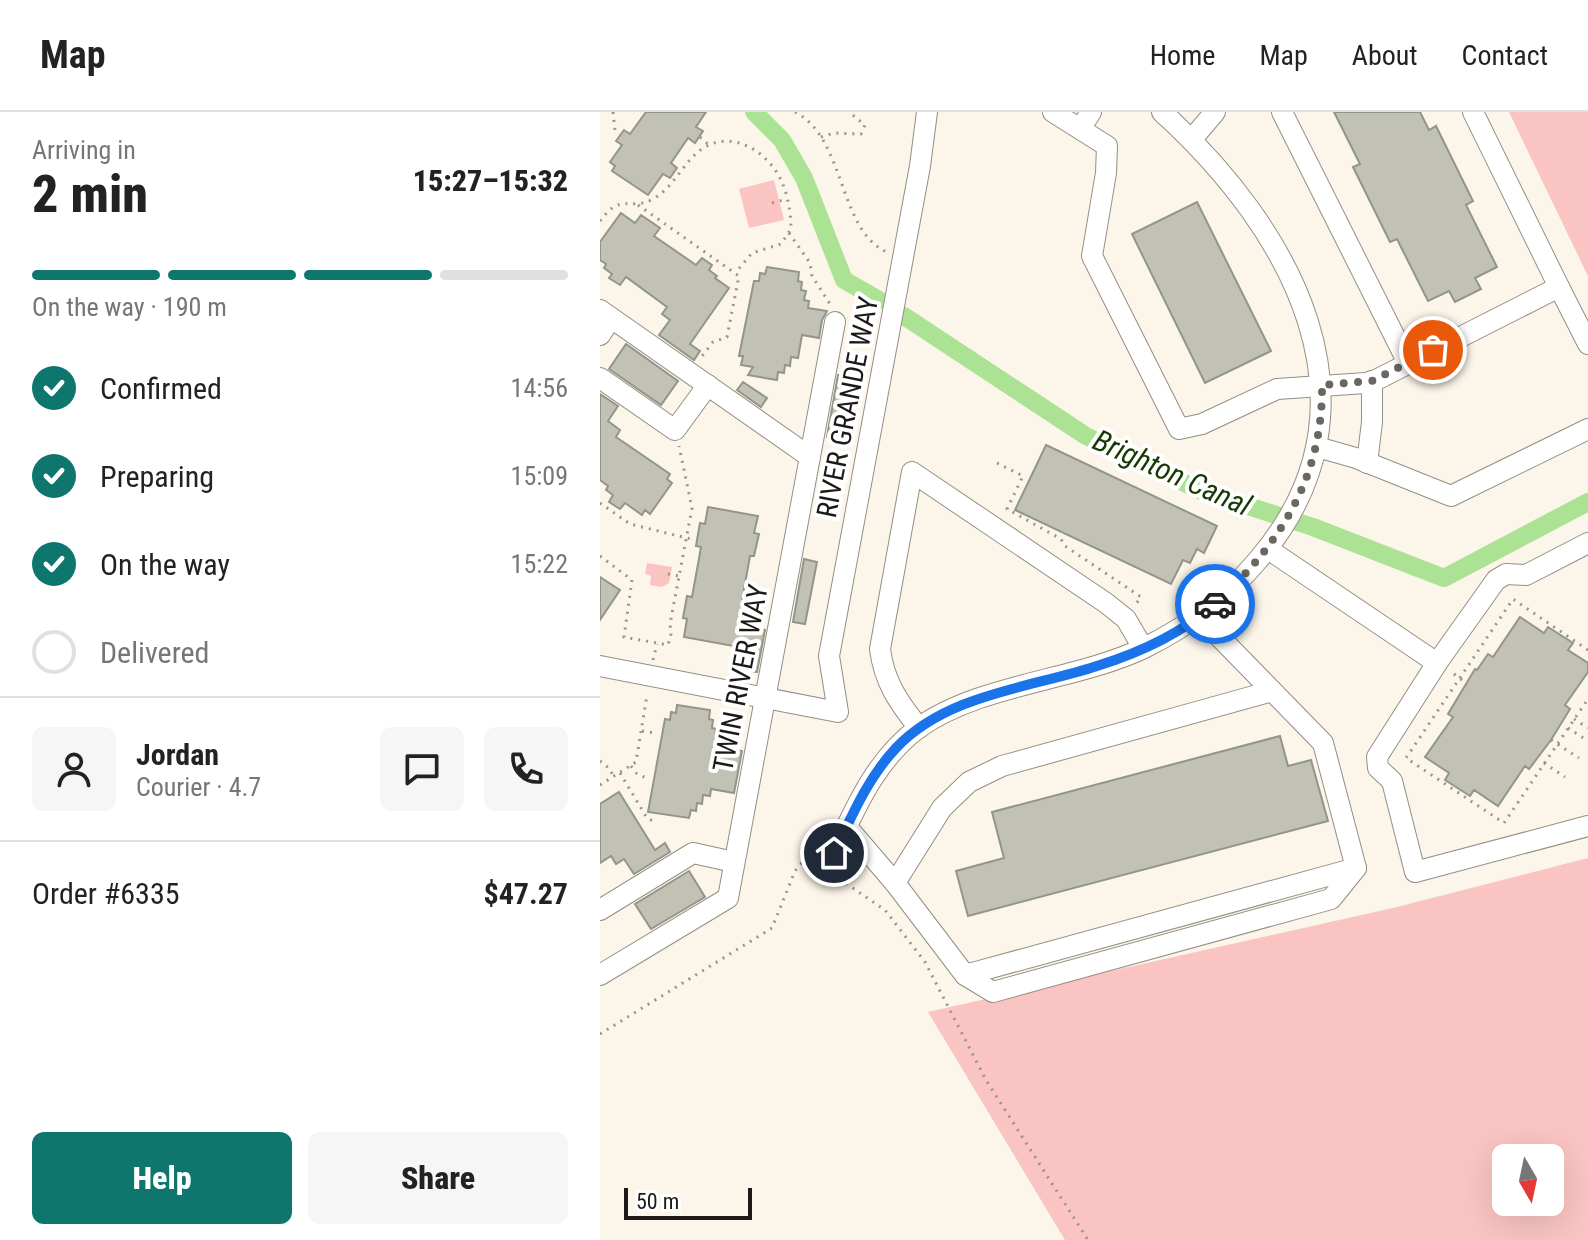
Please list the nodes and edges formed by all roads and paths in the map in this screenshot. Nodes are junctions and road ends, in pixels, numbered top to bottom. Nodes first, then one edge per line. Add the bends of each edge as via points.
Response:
1 (613, 112) edge
2 (795, 112) edge
3 (849, 112) edge
4 (927, 112) edge
5 (1053, 112) edge
6 (1162, 112) edge
7 (1215, 112) edge
8 (1282, 112) edge
9 (1473, 112) edge
10 (1086, 121) edge
11 (619, 134) dead end
12 (700, 137) dead end
13 (821, 137) junction
14 (1192, 139) junction
15 (709, 145) junction
16 (787, 199) junction
17 (772, 203) dead end
18 (638, 205) junction
19 (602, 214) edge
20 (600, 221) edge
21 (789, 233) junction
22 (887, 252) dead end
23 (711, 256) junction
24 (708, 261) dead end
25 (736, 272) junction
26 (1559, 287) junction
27 (604, 321) edge
28 (835, 322) joint
29 (727, 337) junction
30 (733, 339) dead end
31 (1588, 344) edge
32 (1408, 363) junction
33 (691, 373) junction
34 (600, 378) edge
35 (1372, 381) junction
36 (708, 385) junction
37 (1322, 385) junction
38 (1588, 429) edge
39 (675, 430) junction
40 (1317, 447) junction
41 (810, 457) junction
42 (997, 463) dead end
43 (1367, 463) junction
44 (600, 503) edge
45 (614, 506) dead end
46 (611, 511) junction
47 (688, 538) junction
48 (1273, 541) junction
49 (1588, 543) edge
50 (600, 558) edge
51 (668, 574) dead end
52 (679, 576) junction
53 (674, 601) junction
54 (680, 602) dead end
55 (1132, 609) dead end
56 (1199, 616) junction
57 (657, 644) junction
58 (1143, 648) junction
59 (1588, 650) edge
60 (1437, 663) junction
61 (600, 666) edge
62 (650, 676) junction
63 (1272, 691) junction
64 (764, 697) junction
65 (1588, 699) edge
66 (1574, 719) junction
67 (919, 728) junction
68 (1568, 728) junction
69 (1588, 728) edge
70 (642, 731) junction
71 (655, 733) dead end
72 (1551, 740) dead end
73 (1588, 741) edge
74 (1557, 744) junction
75 (1579, 758) dead end
76 (600, 761) edge
77 (1544, 763) junction
78 (631, 766) junction
79 (620, 773) junction
80 (613, 776) junction
81 (1565, 777) dead end
82 (646, 778) dead end
83 (600, 785) edge
84 (655, 822) dead end
85 (1588, 826) edge
86 (847, 827) junction
87 (834, 853) junction
88 (734, 862) junction
89 (895, 883) junction
90 (600, 910) edge
91 (600, 975) edge
92 (600, 1034) edge
93 (1088, 1240) edge

1 - 11 path
2 - 13 path
3 - 13 path via 865,125 864,132
4 - 64 street, RIVER GRANDE WAY via 829,656 838,712
5 - 10 street
6 - 14 street
7 - 14 street
8 - 32 street
9 - 26 street
10 - 37 street via 1107,146 1092,256 1179,429 1202,424 1277,389
12 - 15 path
13 - 22 path via 855,219 873,245
14 - 37 street via 1242,198 1277,252 1311,329
15 - 16 path via 737,142 758,152 777,174
15 - 18 path via 660,195
16 - 17 path
16 - 21 path
18 - 19 path via 619,203
18 - 23 path
19 - 20 path
21 - 25 path via 776,247 747,256
21 - 28 path via 810,263
23 - 24 path
23 - 25 path
25 - 29 path via 739,294
26 - 31 street
26 - 32 street
27 - 33 street
28 - 41 street, TWIN RIVER WAY
29 - 30 path
29 - 33 path via 710,345
32 - 35 street
33 - 36 street
34 - 39 street
35 - 37 street
35 - 43 street
36 - 39 street
36 - 41 street
37 - 40 street
38 - 43 street via 1451,496
39 - 47 path via 692,508
40 - 43 street
40 - 48 street via 1294,507
41 - 64 street, TWIN RIVER WAY
42 - 55 path via 1023,476 1007,509 1061,539 1141,597
44 - 46 path
45 - 46 path
46 - 47 path via 630,524
47 - 52 path
48 - 56 street via 1239,582
48 - 60 street
49 - 60 street via 1526,575 1511,573 1496,580
50 - 57 path via 632,580 624,637
51 - 52 path
52 - 53 path
53 - 54 path
53 - 57 path via 670,644
56 - 58 street
56 - 63 street
57 - 62 path
58 - 67 street via 959,707
58 - 67 street via 1126,619 1106,603 912,472 880,649 887,682
59 - 77 path via 1513,599 1406,758 1504,823
60 - 85 street via 1377,757 1378,768 1392,781 1415,872
61 - 62 street
62 - 64 street
62 - 70 path
63 - 89 street via 1002,766 969,782 942,808
63 - 89 street via 1323,743 1356,868 965,975
64 - 88 street, TWIN RIVER WAY
65 - 66 path
66 - 68 path
66 - 69 path
67 - 86 street via 878,768
68 - 73 path
68 - 74 path
70 - 71 path
70 - 78 path
72 - 74 path
74 - 75 path
74 - 77 path
76 - 80 path
77 - 81 path
78 - 79 path
78 - 82 path
79 - 80 path
79 - 84 path via 647,818
80 - 83 path
86 - 87 street
86 - 89 street
87 - 92 path via 806,858 795,871 772,928
87 - 93 path via 832,868 841,880 885,910 925,962 986,1080
88 - 90 street via 693,853
88 - 91 street, TWIN RIVER WAY via 728,898

